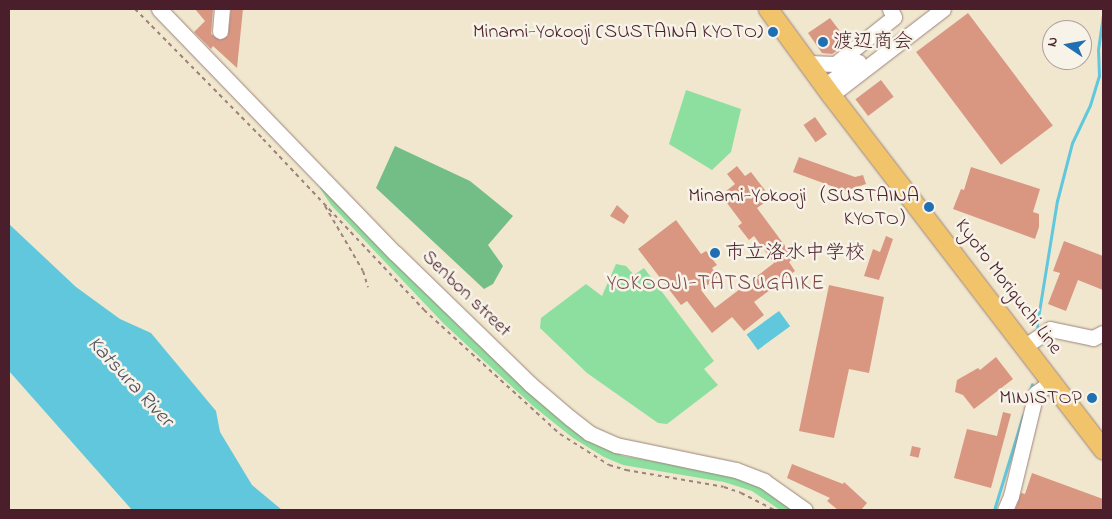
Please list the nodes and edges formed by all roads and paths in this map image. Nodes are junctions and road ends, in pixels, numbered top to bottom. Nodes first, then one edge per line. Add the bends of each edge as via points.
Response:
1 (159, 9) edge
2 (222, 9) edge
3 (768, 9) edge
4 (896, 11) edge
5 (939, 11) edge
6 (220, 31) dead end
7 (808, 64) junction
8 (828, 91) junction
9 (317, 188) dead end
10 (368, 287) dead end
11 (1103, 333) edge
12 (1034, 339) junction
13 (1052, 382) junction
14 (1103, 450) edge
15 (805, 510) edge
16 (1005, 510) edge

1 - 15 street, Senbon street via 395,253 530,384 589,433 616,445 736,470 764,481
2 - 6 street
3 - 7 main road, Kyoto Moriguchi Line
4 - 7 street via 835,64
5 - 8 street via 911,22
7 - 8 main road, Kyoto Moriguchi Line
8 - 12 main road, Kyoto Moriguchi Line
9 - 10 path via 321,201 363,271
11 - 12 street via 1093,338 1050,329
12 - 13 main road, Kyoto Moriguchi Line
13 - 14 main road, Kyoto Moriguchi Line
13 - 16 street via 1036,393

